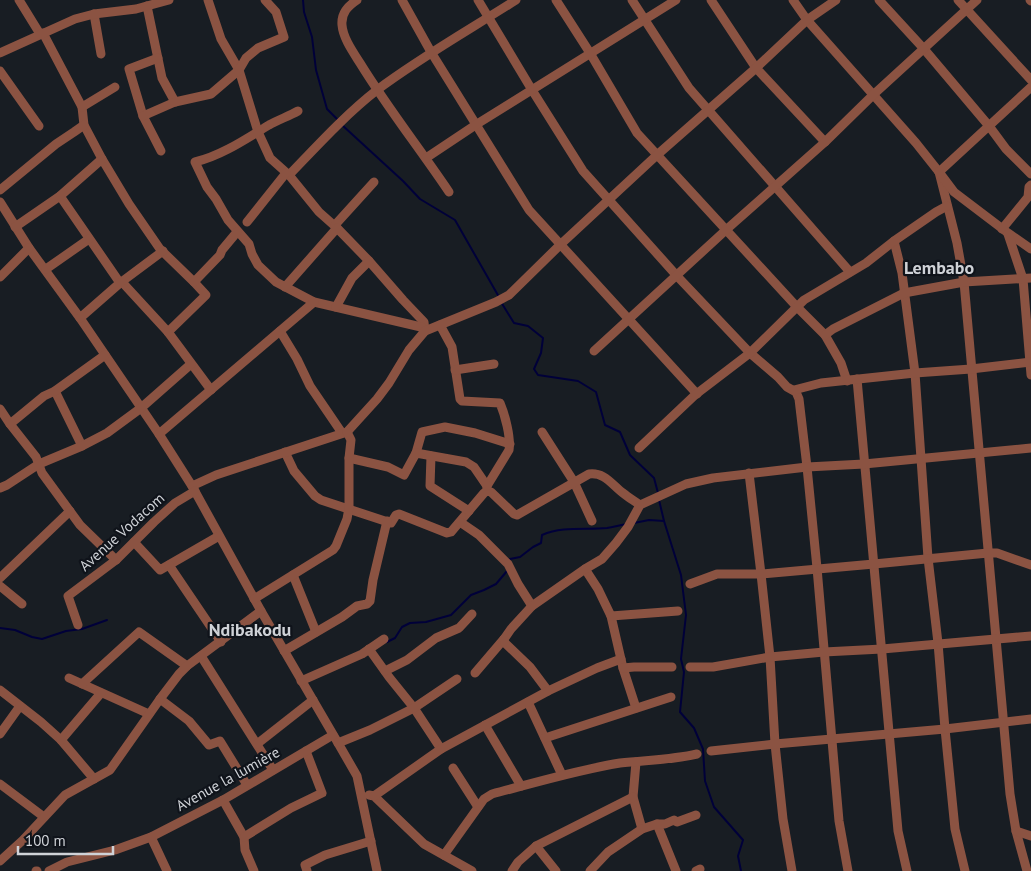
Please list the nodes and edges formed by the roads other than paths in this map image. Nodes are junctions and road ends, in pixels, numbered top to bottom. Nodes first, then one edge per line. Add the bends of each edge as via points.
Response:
1 (20, 0) edge
2 (133, 0) edge
3 (169, 0) edge
4 (208, 0) edge
5 (265, 0) edge
6 (357, 0) edge
7 (402, 0) edge
8 (478, 0) edge
9 (516, 0) edge
10 (556, 0) edge
11 (632, 0) edge
12 (676, 0) edge
13 (712, 0) edge
14 (793, 0) edge
15 (836, 0) edge
16 (878, 0) edge
17 (958, 0) edge
18 (977, 0) edge
19 (147, 6) junction
20 (136, 9) junction
21 (966, 10) junction
22 (94, 14) junction
23 (488, 18) junction
24 (644, 20) junction
25 (807, 20) junction
26 (41, 34) junction
27 (924, 49) junction
28 (431, 52) junction
29 (0, 53) edge
30 (101, 54) dead end
31 (590, 54) junction
32 (158, 58) junction
33 (756, 68) junction
34 (239, 70) junction
35 (0, 71) edge
36 (1031, 80) edge
37 (115, 87) dead end
38 (1031, 87) edge
39 (532, 90) junction
40 (377, 91) junction
41 (874, 95) junction
42 (175, 102) junction
43 (82, 107) junction
44 (707, 110) junction
45 (298, 111) dead end
46 (143, 116) junction
47 (477, 124) junction
48 (84, 125) junction
49 (39, 126) dead end
50 (989, 126) junction
51 (258, 132) junction
52 (825, 142) junction
53 (161, 151) dead end
54 (657, 155) junction
55 (426, 158) junction
56 (102, 159) junction
57 (939, 172) junction
58 (287, 174) junction
59 (1031, 174) edge
60 (374, 182) dead end
61 (1031, 184) edge
62 (774, 186) junction
63 (0, 190) edge
64 (449, 192) dead end
65 (60, 196) junction
66 (608, 200) junction
67 (0, 202) edge
68 (947, 206) junction
69 (247, 222) dead end
70 (15, 227) junction
71 (336, 227) junction
72 (727, 229) junction
73 (1005, 231) junction
74 (237, 232) junction
75 (89, 239) junction
76 (894, 241) junction
77 (561, 244) junction
78 (29, 248) junction
79 (1031, 250) edge
80 (163, 251) junction
81 (369, 261) junction
82 (46, 270) junction
83 (850, 272) junction
84 (676, 276) junction
85 (0, 277) edge
86 (1027, 278) edge
87 (194, 282) junction
88 (964, 282) junction
89 (121, 283) junction
90 (285, 287) junction
91 (904, 293) junction
92 (314, 302) junction
93 (336, 307) junction
94 (797, 307) junction
95 (80, 318) junction
96 (629, 320) junction
97 (440, 325) junction
98 (280, 331) junction
99 (425, 331) junction
100 (168, 332) junction
101 (825, 334) junction
102 (594, 351) dead end
103 (750, 353) junction
104 (105, 355) junction
105 (1030, 362) edge
106 (191, 364) junction
107 (494, 364) dead end
108 (971, 368) junction
109 (455, 370) junction
110 (915, 373) junction
111 (1031, 375) edge
112 (856, 380) junction
113 (847, 381) junction
114 (210, 390) junction
115 (794, 390) junction
116 (54, 391) junction
117 (697, 394) junction
118 (141, 408) junction
119 (0, 409) edge
120 (10, 424) junction
121 (345, 432) junction
122 (542, 432) dead end
123 (159, 434) junction
124 (510, 444) junction
125 (82, 446) junction
126 (639, 448) dead end
127 (1031, 448) edge
128 (284, 452) junction
129 (416, 453) junction
130 (979, 453) junction
131 (431, 456) junction
132 (349, 458) junction
133 (922, 459) junction
134 (39, 464) junction
135 (864, 464) junction
136 (807, 467) junction
137 (749, 473) junction
138 (574, 482) junction
139 (0, 488) edge
140 (194, 488) junction
141 (487, 488) junction
142 (640, 505) junction
143 (349, 508) junction
144 (70, 511) junction
145 (469, 511) junction
146 (387, 521) junction
147 (592, 521) dead end
148 (460, 522) junction
149 (219, 536) junction
150 (134, 542) junction
151 (988, 553) junction
152 (928, 558) junction
153 (116, 560) junction
154 (874, 564) junction
155 (169, 565) junction
156 (1031, 565) edge
157 (817, 568) junction
158 (584, 569) junction
159 (762, 574) junction
160 (293, 575) junction
161 (0, 578) edge
162 (690, 584) dead end
163 (0, 586) edge
164 (254, 599) junction
165 (22, 604) dead end
166 (532, 606) junction
167 (261, 611) junction
168 (678, 611) dead end
169 (472, 614) dead end
170 (612, 616) junction
171 (78, 625) dead end
172 (316, 632) junction
173 (1031, 636) edge
174 (384, 639) dead end
175 (504, 639) junction
176 (995, 639) junction
177 (221, 642) junction
178 (938, 643) junction
179 (369, 649) junction
180 (882, 649) junction
181 (284, 651) junction
182 (824, 652) junction
183 (201, 656) junction
184 (770, 657) junction
185 (622, 664) junction
186 (187, 666) junction
187 (690, 666) dead end
188 (672, 667) dead end
189 (385, 671) junction
190 (476, 673) dead end
191 (69, 678) dead end
192 (457, 679) dead end
193 (301, 681) junction
194 (82, 684) junction
195 (0, 690) edge
196 (548, 691) junction
197 (101, 693) junction
198 (671, 697) dead end
199 (160, 699) junction
200 (313, 700) junction
201 (528, 702) junction
202 (20, 706) junction
203 (414, 708) junction
204 (636, 708) junction
205 (149, 714) junction
206 (1031, 719) edge
207 (1003, 722) junction
208 (486, 725) junction
209 (945, 728) junction
210 (0, 734) edge
211 (889, 734) junction
212 (545, 738) junction
213 (833, 738) junction
214 (336, 739) junction
215 (61, 740) junction
216 (257, 744) junction
217 (775, 744) junction
218 (440, 750) junction
219 (306, 751) junction
220 (711, 751) dead end
221 (698, 754) dead end
222 (636, 762) junction
223 (453, 768) dead end
224 (273, 770) junction
225 (562, 775) junction
226 (94, 779) junction
227 (0, 784) edge
228 (247, 785) junction
229 (521, 786) junction
230 (360, 793) junction
231 (374, 796) junction
232 (633, 797) junction
233 (223, 800) junction
234 (478, 807) junction
235 (696, 815) dead end
236 (44, 818) junction
237 (658, 824) junction
238 (642, 829) junction
239 (1016, 831) junction
240 (1031, 836) edge
241 (152, 837) junction
242 (244, 837) junction
243 (371, 841) junction
244 (536, 846) junction
245 (444, 855) junction
246 (0, 861) edge
247 (49, 871) edge
248 (167, 871) edge
249 (254, 871) edge
250 (307, 871) edge
251 (378, 871) edge
252 (472, 871) edge
253 (512, 871) edge
254 (556, 871) edge
255 (590, 871) edge
256 (676, 871) edge
257 (792, 871) edge
258 (848, 871) edge
259 (907, 871) edge
260 (965, 871) edge
261 (1027, 871) edge

1 - 26 street
2 - 20 street
3 - 19 street
4 - 34 street via 221,39
5 - 34 street via 276,12 284,37 258,48 246,58
6 - 40 street via 343,14 342,26
7 - 28 street
8 - 23 street
9 - 23 street
10 - 31 street
11 - 24 street
12 - 24 street
13 - 33 street
14 - 25 street
15 - 25 street
16 - 27 street
17 - 21 street
18 - 21 street
19 - 20 street
19 - 32 street
20 - 22 street
21 - 27 street
21 - 36 street
22 - 26 street
22 - 30 street
23 - 28 street
23 - 39 street
24 - 31 street
24 - 44 street
25 - 33 street
25 - 41 street
26 - 29 street
26 - 43 street
27 - 41 street
27 - 50 street
28 - 40 street
28 - 47 street
31 - 39 street
31 - 54 street via 637,133
32 - 42 street via 162,78
32 - 46 street via 128,69
33 - 44 street
33 - 52 street
34 - 42 street via 211,94
34 - 51 street
35 - 49 street
37 - 43 street
38 - 50 street
39 - 47 street
39 - 66 street via 583,171
40 - 55 street
40 - 58 street
41 - 52 street
41 - 57 street
42 - 46 street
43 - 48 street
44 - 54 street
44 - 62 street
45 - 51 street
46 - 53 street
47 - 55 street
47 - 77 street via 529,210
48 - 56 street
48 - 63 street
50 - 57 street
50 - 59 street
51 - 58 street via 270,158
51 - 74 street via 208,159 194,162
52 - 62 street
54 - 66 street
54 - 72 street
55 - 64 street
56 - 65 street
56 - 80 street
57 - 68 street
57 - 73 street via 954,192
58 - 69 street
58 - 71 street
60 - 71 street
61 - 73 street via 1028,197
62 - 72 street
62 - 83 street
65 - 70 street
65 - 75 street
66 - 77 street
66 - 84 street
67 - 70 street
68 - 76 street
68 - 88 street
70 - 78 street
71 - 81 street
71 - 90 street
72 - 84 street
72 - 94 street
73 - 79 street
73 - 86 street
74 - 87 street
74 - 90 street via 249,244 258,265
75 - 82 street
75 - 89 street
76 - 83 street
76 - 91 street
77 - 96 street
77 - 97 street via 509,295
78 - 82 street
78 - 85 street
80 - 87 street
80 - 89 street
81 - 93 street via 352,278
81 - 99 street via 424,322
82 - 95 street
83 - 94 street
84 - 96 street
84 - 103 street
86 - 88 street
86 - 105 street
87 - 100 street via 206,295
88 - 91 street
88 - 108 street
89 - 95 street
89 - 100 street
90 - 92 street
91 - 101 street
91 - 110 street
92 - 93 street
92 - 98 street
93 - 99 street via 421,327
94 - 101 street
94 - 103 street
95 - 104 street
96 - 102 street
96 - 117 street
97 - 99 street
97 - 109 street via 452,347
98 - 114 street
98 - 121 street via 310,386
99 - 121 street via 377,399
100 - 106 street
101 - 113 street
103 - 115 street
103 - 117 street
104 - 116 street
104 - 118 street
105 - 108 street
105 - 111 street
106 - 114 street
106 - 118 street
107 - 109 street
108 - 110 street
108 - 130 street
109 - 124 street via 462,401 500,403
110 - 112 street
110 - 133 street
112 - 113 street
112 - 135 street
113 - 115 street
114 - 123 street
115 - 136 street via 799,399
116 - 120 street
116 - 125 street
117 - 126 street
118 - 123 street
118 - 125 street via 107,433
119 - 120 street
120 - 134 street
121 - 128 street, Avenue Vodacom
121 - 132 street via 350,440
122 - 138 street
123 - 140 street
124 - 129 street via 445,427 422,432
124 - 141 street
125 - 134 street
127 - 130 street
128 - 140 street, Avenue Vodacom via 216,475
128 - 143 street via 294,471 315,496
129 - 131 street
129 - 132 street via 404,475 388,466
130 - 133 street
130 - 151 street
131 - 141 street via 466,462 474,467
131 - 145 street via 430,486
132 - 143 street
133 - 135 street
133 - 152 street
134 - 139 street
134 - 144 street
135 - 136 street
135 - 154 street
136 - 137 street
136 - 157 street
137 - 142 street via 686,484
137 - 159 street
138 - 141 street via 518,515
138 - 142 street via 596,473
138 - 147 street
140 - 149 street
140 - 150 street, Avenue Vodacom
141 - 145 street
142 - 158 street via 616,543 602,559
143 - 146 street
143 - 160 street via 333,550
144 - 153 street
144 - 161 street
145 - 148 street
146 - 148 street via 391,523 399,514 447,533
146 - 172 street via 370,601
148 - 166 street via 479,535 508,564
149 - 155 street
149 - 164 street
150 - 153 street, Avenue Vodacom
150 - 155 street via 160,570
151 - 152 street
151 - 156 street via 997,552
151 - 176 street
152 - 154 street
152 - 178 street
153 - 171 street, Avenue Vodacom via 68,596
154 - 157 street
154 - 180 street
155 - 177 street
157 - 159 street
157 - 182 street
158 - 166 street
158 - 170 street
159 - 162 street via 717,574
159 - 184 street
160 - 164 street
160 - 172 street
163 - 165 street
164 - 167 street
166 - 175 street
167 - 177 street
167 - 181 street
168 - 170 street
169 - 189 street via 459,628 436,638 407,660
170 - 185 street
172 - 181 street
173 - 176 street
174 - 179 street
175 - 190 street
175 - 196 street
176 - 178 street
176 - 207 street
177 - 183 street
178 - 180 street
178 - 209 street
179 - 189 street
179 - 193 street
180 - 182 street
180 - 211 street
181 - 193 street
182 - 184 street
182 - 213 street
183 - 186 street
183 - 216 street
184 - 187 street via 713,667
184 - 217 street
185 - 188 street
185 - 196 street via 597,668
185 - 204 street
186 - 194 street via 139,632
186 - 199 street
189 - 203 street
191 - 194 street
192 - 203 street, Avenue la lumière
193 - 200 street
194 - 197 street
195 - 202 street
196 - 201 street
197 - 205 street
197 - 215 street
198 - 204 street
199 - 205 street
199 - 228 street via 189,721 209,745 220,741
200 - 214 street
200 - 216 street
201 - 208 street
201 - 212 street
202 - 210 street
202 - 215 street
203 - 214 street, Avenue la lumière via 370,730
203 - 218 street
204 - 212 street
205 - 226 street via 110,770
206 - 207 street
207 - 209 street
207 - 239 street
208 - 218 street
208 - 229 street
209 - 211 street
209 - 260 street via 955,829
211 - 213 street
211 - 259 street via 898,831
212 - 225 street
213 - 217 street
213 - 258 street via 839,821
214 - 219 street, Avenue la lumière
214 - 230 street via 357,776
215 - 226 street
216 - 224 street
217 - 220 street
217 - 257 street
218 - 231 street
219 - 224 street, Avenue la lumière
219 - 242 street via 322,792
221 - 222 street
222 - 225 street
222 - 232 street
223 - 234 street
224 - 228 street, Avenue la lumière
225 - 229 street
226 - 236 street via 66,795
227 - 236 street
228 - 233 street, Avenue la lumière
229 - 234 street via 492,794
230 - 231 street
230 - 243 street
231 - 245 street via 424,844
232 - 238 street
232 - 244 street
233 - 241 street, Avenue la lumière
233 - 242 street
234 - 245 street
235 - 237 street
236 - 246 street
237 - 238 street
237 - 256 street
238 - 255 street via 608,852
239 - 240 street
239 - 261 street
241 - 247 street, Avenue la lumière via 67,862
241 - 248 street
242 - 249 street via 245,850
243 - 250 street via 325,855 305,865
243 - 251 street
244 - 253 street
244 - 254 street
245 - 252 street

